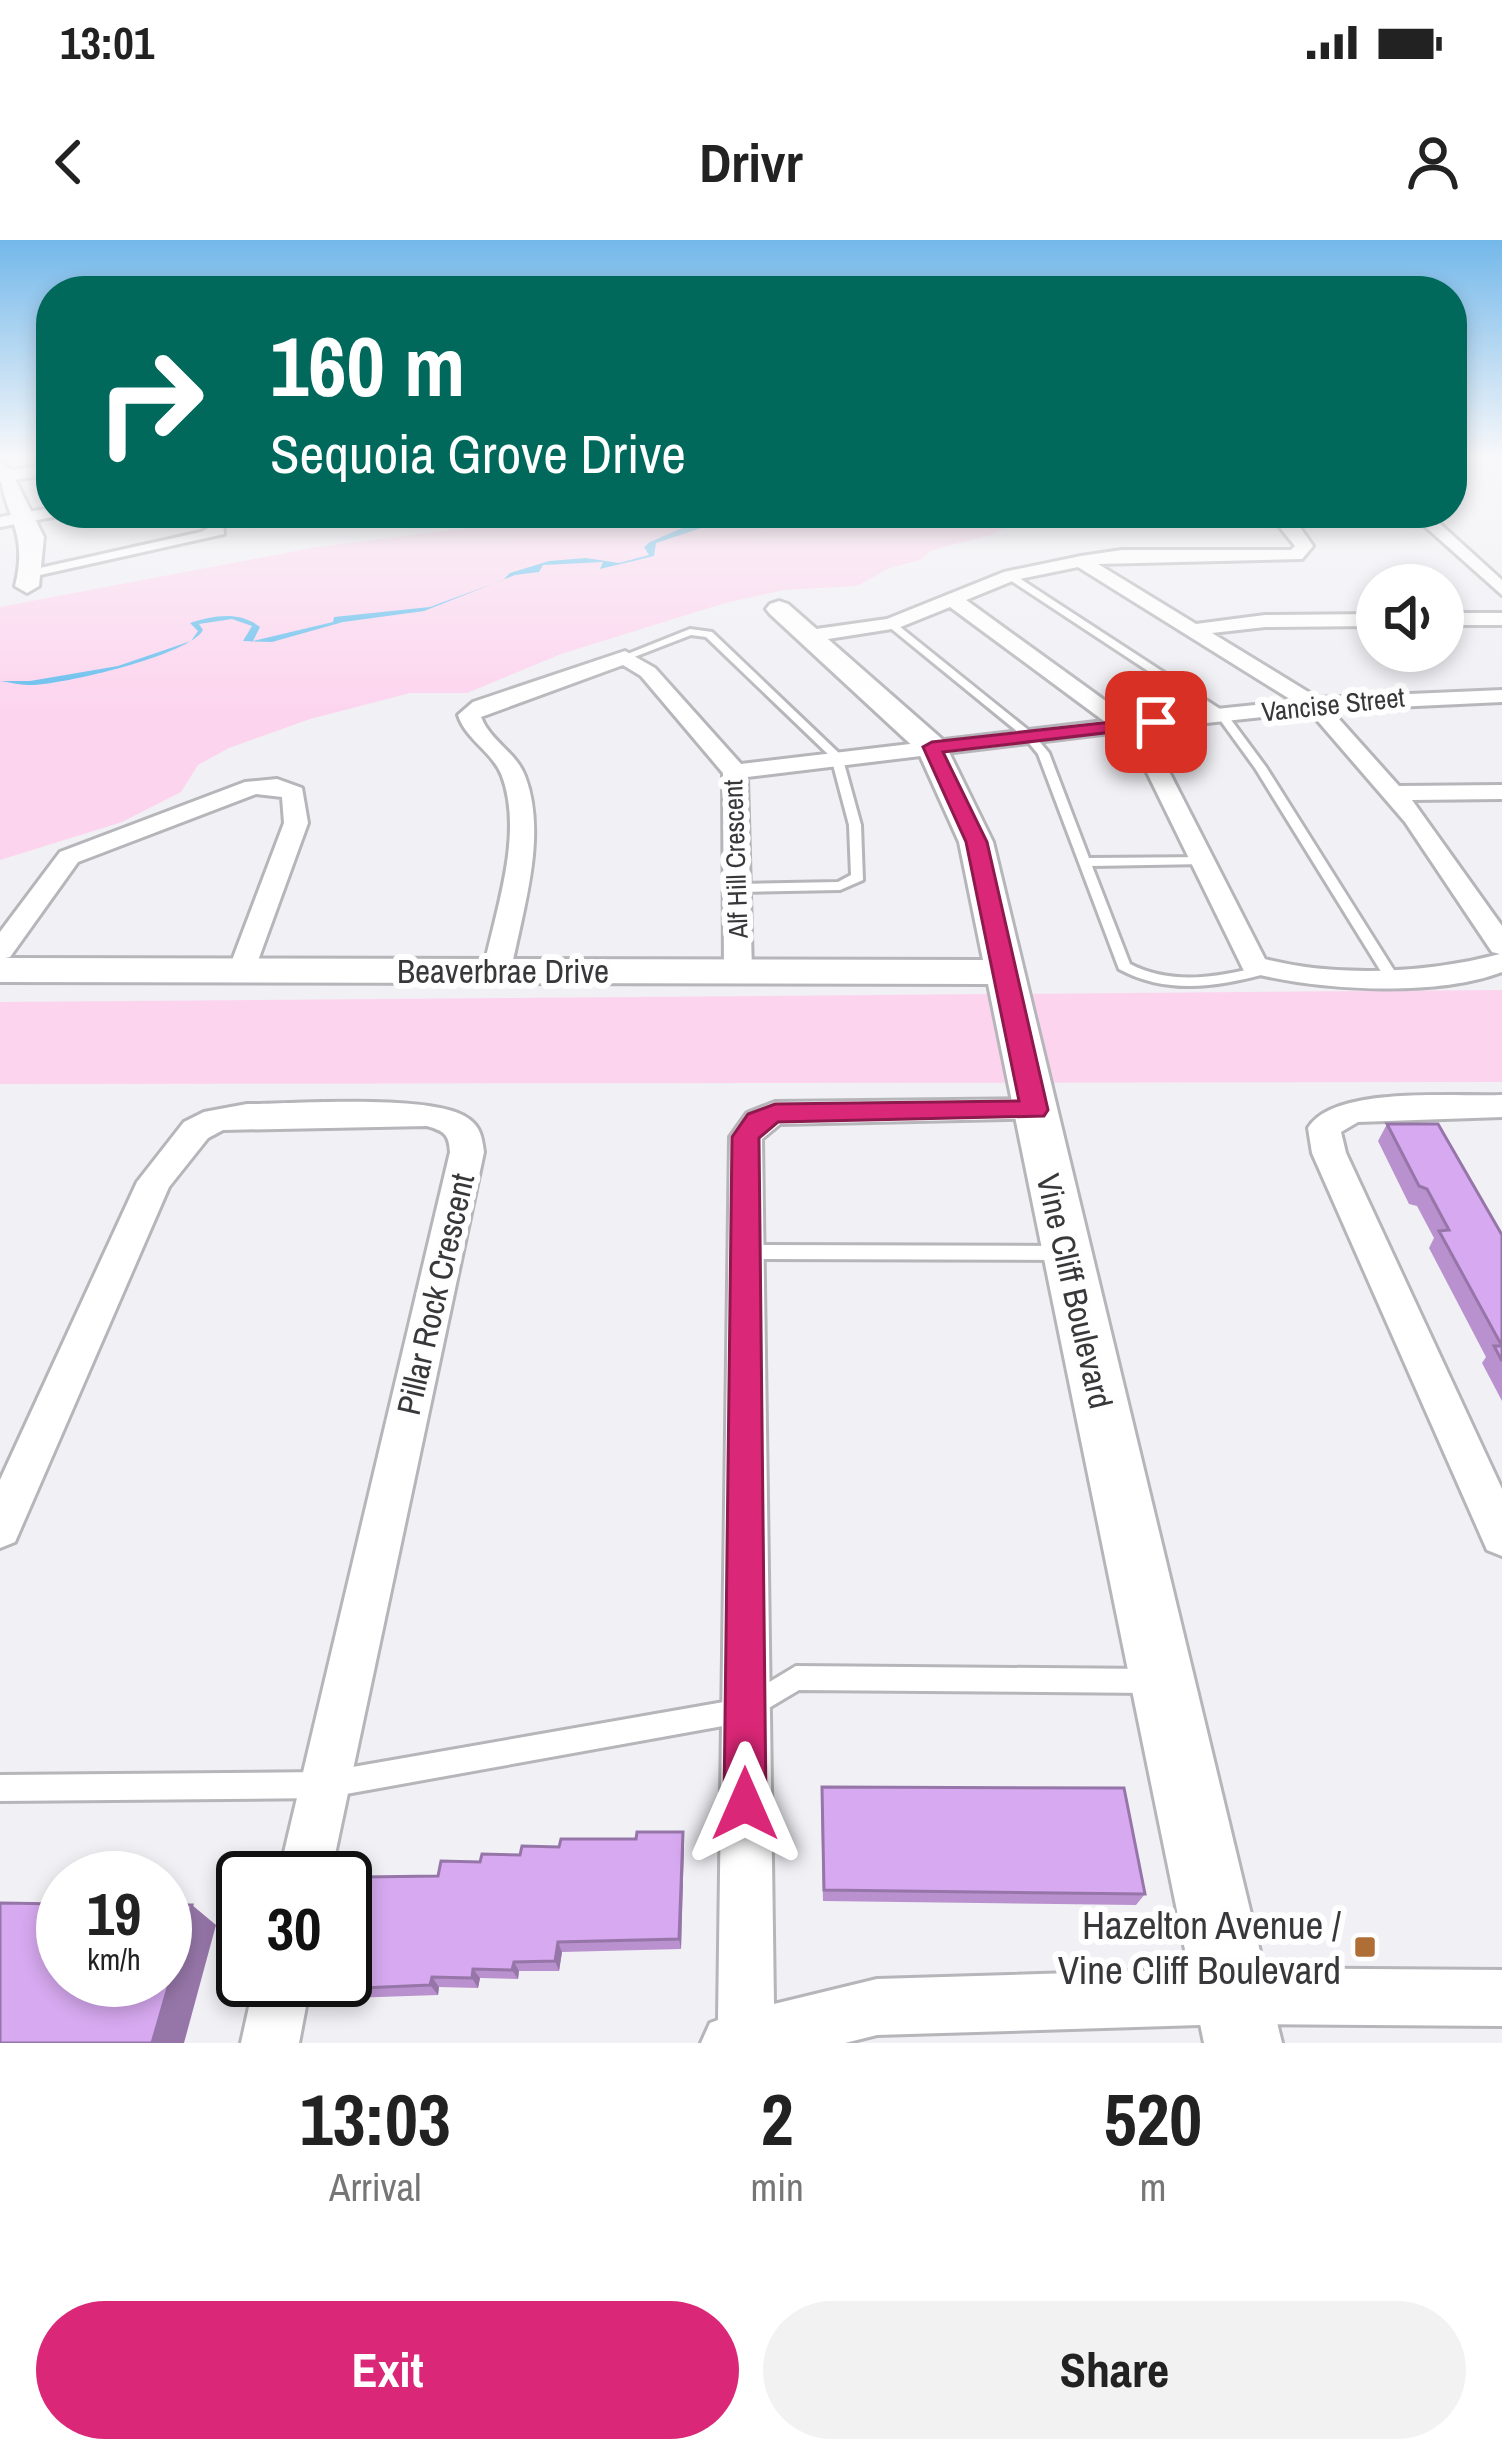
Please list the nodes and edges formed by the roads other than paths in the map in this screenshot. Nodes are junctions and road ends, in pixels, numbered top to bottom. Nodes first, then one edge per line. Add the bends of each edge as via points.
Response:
1 (33, 542) edge
2 (181, 542) edge
3 (1301, 542) edge
4 (1450, 542) edge
5 (1081, 561) junction
6 (1010, 576) junction
7 (29, 579) joint
8 (1502, 590) edge
9 (956, 602) junction
10 (779, 609) dead end
11 (1464, 619) edge
12 (1502, 619) edge
13 (1356, 620) edge
14 (891, 624) junction
15 (1192, 630) junction
16 (809, 636) junction
17 (625, 657) junction
18 (1502, 696) edge
19 (1316, 706) junction
20 (1222, 715) junction
21 (1124, 725) junction
22 (1028, 735) junction
23 (932, 747) junction
24 (836, 756) junction
25 (735, 772) junction
26 (1502, 792) edge
27 (1393, 793) junction
28 (1206, 860) junction
29 (1086, 862) junction
30 (740, 888) junction
31 (1493, 917) edge
32 (1502, 946) edge
33 (0, 951) edge
34 (1502, 962) edge
35 (0, 970) edge
36 (242, 970) junction
37 (1263, 970) junction
38 (496, 971) junction
39 (738, 972) junction
40 (1006, 972) junction
41 (1390, 975) junction
42 (1502, 1106) edge
43 (1034, 1110) junction
44 (742, 1252) junction
45 (1066, 1253) junction
46 (0, 1528) edge
47 (1502, 1536) edge
48 (1163, 1681) junction
49 (745, 1710) junction
50 (324, 1785) junction
51 (0, 1788) edge
52 (310, 1851) edge
53 (1502, 1998) edge
54 (277, 2007) edge
55 (1238, 2020) edge
56 (746, 2042) edge
57 (270, 2043) edge
58 (730, 2043) edge

1 - 7 street
2 - 7 street
3 - 5 street via 1296,555
4 - 8 street
5 - 6 street
5 - 15 street
6 - 9 street
6 - 20 lane
9 - 14 street
9 - 21 street
10 - 16 street, Vine Cliff Boulevard
11 - 12 street
13 - 15 street
14 - 16 street
14 - 22 lane
15 - 19 street
16 - 23 street, Vine Cliff Boulevard
17 - 24 lane via 690,632 709,634
17 - 25 street, Alf Hill Crescent
17 - 38 street via 469,715 512,770 518,795 521,824
18 - 19 street, Vancise Street
19 - 20 street, Vancise Street
19 - 27 street
20 - 21 street, Vancise Street
20 - 41 lane
21 - 22 street, Vancise Street
21 - 28 street via 1147,750
22 - 23 street, Vancise Street
22 - 29 lane via 1043,753
23 - 24 street, Vancise Street
23 - 40 street, Vine Cliff Boulevard via 976,842
24 - 25 street, Vancise Street
24 - 30 lane via 855,825 858,878 840,886
25 - 30 street, Alf Hill Crescent
26 - 27 street
27 - 31 street
28 - 29 lane
28 - 37 street via 1249,959
29 - 37 lane via 1119,960 1132,971 1211,980
30 - 39 street, Alf Hill Crescent
31 - 32 street
33 - 36 street via 69,856 253,787 278,786 294,794 296,823
34 - 41 street via 1477,973
35 - 36 street, Beaverbrae Drive
36 - 38 street, Beaverbrae Drive
37 - 41 street
38 - 39 street, Beaverbrae Drive
39 - 40 street, Beaverbrae Drive
40 - 43 street, Vine Cliff Boulevard
42 - 47 street via 1351,1111 1324,1129
43 - 44 street via 775,1113 758,1121 746,1137
43 - 45 street, Vine Cliff Boulevard
44 - 45 lane
44 - 49 street
45 - 48 street, Vine Cliff Boulevard
46 - 50 street, Pillar Rock Crescent via 154,1182 196,1130 247,1115 428,1115 454,1124 467,1151
48 - 49 lane via 796,1678
48 - 55 street, Vine Cliff Boulevard
49 - 50 lane
49 - 56 street
50 - 51 lane
50 - 52 street, Pillar Rock Crescent
53 - 55 street
54 - 57 street
55 - 56 street via 877,2008
56 - 58 street

